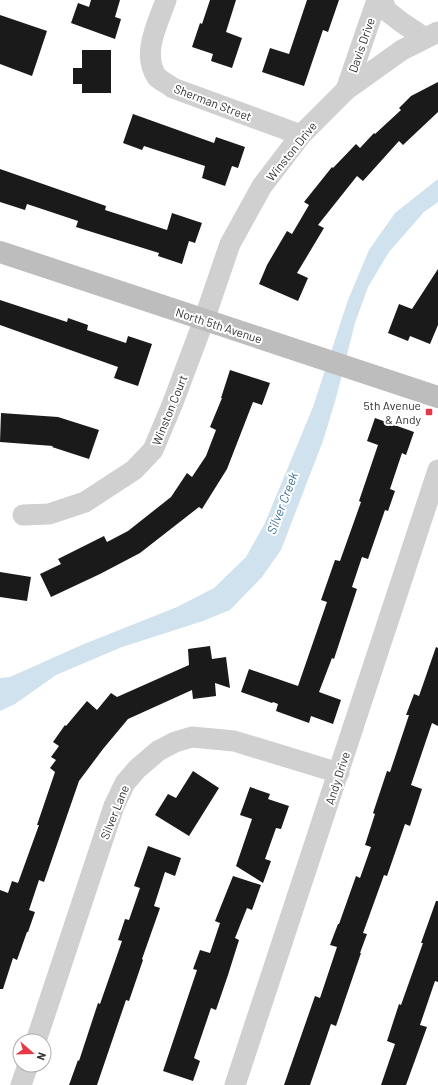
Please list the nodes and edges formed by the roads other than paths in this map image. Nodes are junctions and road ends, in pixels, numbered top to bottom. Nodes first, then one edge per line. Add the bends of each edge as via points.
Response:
1 (166, 0) edge
2 (377, 0) edge
3 (382, 0) edge
4 (431, 35) edge
5 (346, 90) junction
6 (301, 135) junction
7 (0, 252) edge
8 (204, 320) junction
9 (438, 397) edge
10 (438, 470) edge
11 (22, 515) dead end
12 (339, 773) junction
13 (39, 1033) edge
14 (25, 1073) edge
15 (21, 1085) edge
16 (235, 1085) edge

1 - 6 street, Sherman Street via 150,47 151,62 158,77 172,88
2 - 5 street, Davis Drive
3 - 4 street, Davis Drive via 387,11 401,22
4 - 5 street, Winston Drive via 402,50
5 - 6 street, Winston Drive
6 - 8 street, Winston Drive via 262,186 230,244
7 - 8 street, North 5th Avenue
8 - 9 street, North 5th Avenue
8 - 11 street, Winston Court via 153,450 134,470 85,502 49,514
10 - 12 street, Andy Drive
12 - 13 street, Silver Lane via 234,741 192,737 158,751 137,769 125,783 114,806
12 - 16 street, Andy Drive
14 - 15 street

